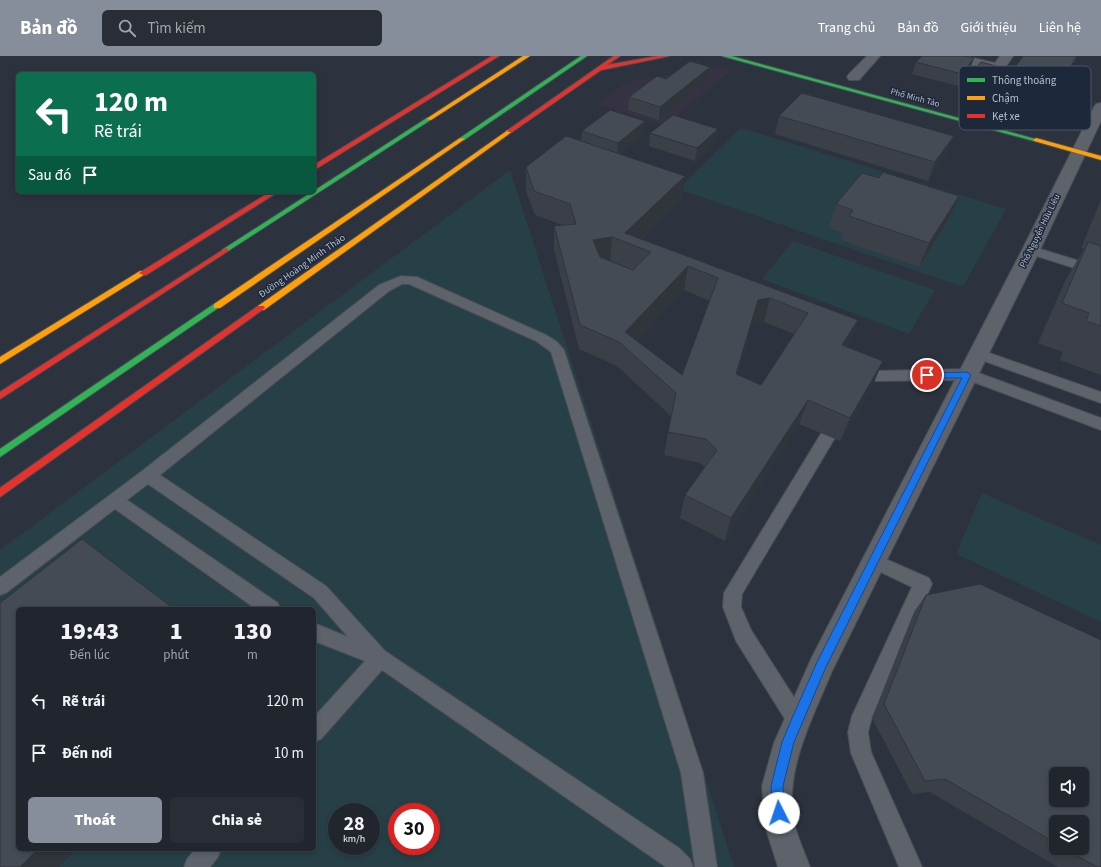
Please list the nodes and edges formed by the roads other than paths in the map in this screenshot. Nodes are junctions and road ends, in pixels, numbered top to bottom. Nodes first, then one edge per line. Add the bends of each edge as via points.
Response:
1 (496, 56) edge
2 (584, 56) edge
3 (617, 56) edge
4 (666, 56) edge
5 (725, 56) edge
6 (874, 56) edge
7 (949, 56) edge
8 (1006, 56) edge
9 (522, 57) edge
10 (990, 66) edge
11 (999, 66) edge
12 (598, 69) junction
13 (853, 77) dead end
14 (1101, 107) edge
15 (959, 112) edge
16 (1091, 128) edge
17 (1034, 130) edge
18 (1090, 130) edge
19 (1084, 142) junction
20 (449, 148) junction
21 (472, 156) junction
22 (1101, 158) edge
23 (316, 167) edge
24 (316, 191) edge
25 (271, 194) edge
26 (311, 194) edge
27 (1031, 250) junction
28 (1087, 268) edge
29 (0, 361) edge
30 (971, 367) junction
31 (862, 381) edge
32 (0, 396) edge
33 (1101, 398) edge
34 (1101, 424) edge
35 (828, 436) edge
36 (0, 454) edge
37 (148, 475) junction
38 (0, 493) edge
39 (114, 500) junction
40 (874, 561) junction
41 (0, 587) edge
42 (268, 607) edge
43 (316, 633) edge
44 (380, 658) junction
45 (797, 720) junction
46 (316, 730) edge
47 (682, 867) edge
48 (706, 867) edge
49 (794, 867) edge
50 (911, 867) edge

1 - 23 main road
2 - 20 main road, Đường Hoàng Minh Thảo
3 - 12 main road, Đường Hoàng Minh Thảo
4 - 12 main road
5 - 15 main road, Phố Minh Tảo
6 - 13 street
7 - 10 street
8 - 11 street
9 - 24 main road
12 - 21 main road, Đường Hoàng Minh Thảo
14 - 16 street, Phố Nguyễn Hữu Liêu
17 - 19 main road, Phố Minh Tảo
18 - 19 street, Phố Nguyễn Hữu Liêu
19 - 22 main road, Phố Minh Tảo
19 - 27 street, Phố Nguyễn Hữu Liêu
20 - 21 main road
20 - 36 main road, Đường Hoàng Minh Thảo
21 - 38 main road, Đường Hoàng Minh Thảo
25 - 29 main road
26 - 32 main road
27 - 28 lane
27 - 30 street, Phố Nguyễn Hữu Liêu
30 - 31 lane via 874,376
30 - 33 lane
30 - 34 lane
30 - 40 street, Phố Nguyễn Hữu Liêu
35 - 45 lane via 733,593 732,607 743,635
37 - 39 lane
37 - 44 lane via 320,592
37 - 48 lane via 384,288 405,278 551,344 556,350 692,773
39 - 41 lane
39 - 42 lane
40 - 45 street, Phố Nguyễn Hữu Liêu
40 - 50 lane via 923,584 862,716 858,732 861,753
43 - 44 lane
44 - 46 lane
44 - 47 lane via 671,856
45 - 49 street, Phố Nguyễn Hữu Liêu via 788,742 777,786 780,826

